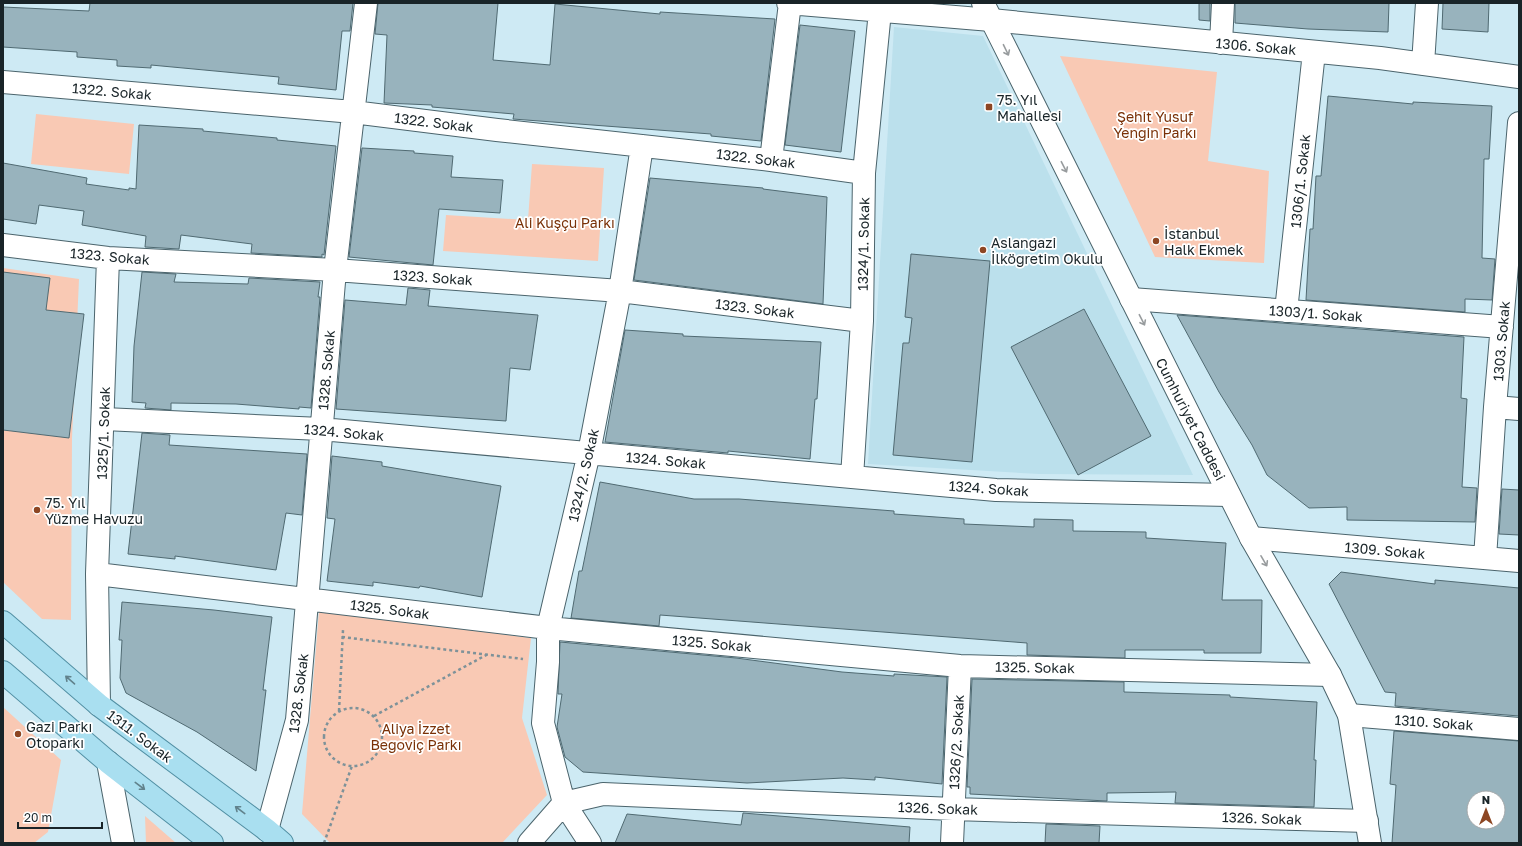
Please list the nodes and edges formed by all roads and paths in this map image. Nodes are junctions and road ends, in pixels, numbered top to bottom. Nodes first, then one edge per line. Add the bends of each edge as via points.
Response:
1 (366, 3) edge
2 (789, 3) edge
3 (1223, 3) edge
4 (1427, 3) edge
5 (880, 11) junction
6 (987, 12) edge
7 (1221, 43) junction
8 (1314, 52) junction
9 (1423, 64) junction
10 (1519, 77) edge
11 (3, 82) edge
12 (353, 112) junction
13 (1519, 123) edge
14 (642, 146) junction
15 (771, 160) junction
16 (864, 173) junction
17 (1514, 232) edge
18 (3, 245) edge
19 (108, 258) junction
20 (335, 270) junction
21 (620, 291) junction
22 (1131, 299) junction
23 (1286, 311) junction
24 (862, 321) junction
25 (1502, 327) junction
26 (1495, 407) junction
27 (1519, 409) edge
28 (104, 419) junction
29 (321, 429) junction
30 (588, 453) junction
31 (852, 477) junction
32 (1229, 495) junction
33 (1251, 538) junction
34 (1485, 558) junction
35 (1519, 561) edge
36 (97, 574) junction
37 (308, 598) junction
38 (344, 603) junction
39 (3, 622) edge
40 (548, 628) junction
41 (342, 637) junction
42 (488, 654) junction
43 (548, 662) junction
44 (960, 666) junction
45 (3, 672) edge
46 (1330, 675) junction
47 (99, 705) junction
48 (339, 711) junction
49 (374, 716) junction
50 (1349, 716) junction
51 (1519, 729) edge
52 (108, 762) junction
53 (352, 766) junction
54 (564, 803) junction
55 (953, 809) junction
56 (1367, 821) junction
57 (274, 836) edge
58 (123, 843) edge
59 (212, 843) edge
60 (324, 843) edge
61 (529, 843) edge
62 (590, 843) edge
63 (952, 843) edge
64 (1370, 843) edge

1 - 12 street, 1328. Sokak
2 - 5 street, 1306. Sokak
2 - 15 street
3 - 7 street
4 - 9 street
5 - 6 street, 1306. Sokak
5 - 16 street, 1324/1. Sokak
6 - 7 street, 1306. Sokak
6 -> 22 street, Cumhuriyet Caddesi
7 - 8 street, 1306. Sokak
8 - 9 street, 1306. Sokak
8 - 23 street, 1306/1. Sokak
9 - 10 street, 1306. Sokak
11 - 12 street, 1322. Sokak
12 - 14 street, 1322. Sokak
12 - 20 street, 1328. Sokak
13 - 17 street, 1303. Sokak
14 - 15 street, 1322. Sokak
14 - 21 street, 1324/2. Sokak
15 - 16 street, 1322. Sokak
16 - 24 street, 1324/1. Sokak
17 - 25 street, 1303. Sokak
18 - 19 street, 1323. Sokak
19 - 20 street, 1323. Sokak
19 - 28 street, 1325/1. Sokak
20 - 21 street, 1323. Sokak
20 - 29 street, 1328. Sokak
21 - 24 street, 1323. Sokak
21 - 30 street, 1324/2. Sokak
22 - 23 street, 1303/1. Sokak
22 -> 32 street, Cumhuriyet Caddesi
23 - 25 street, 1303/1. Sokak
24 - 31 street, 1324/1. Sokak
25 - 26 street, 1303. Sokak
26 - 27 street
26 - 34 street, 1303. Sokak
28 - 29 street, 1324. Sokak
28 - 36 street, 1325/1. Sokak
29 - 30 street, 1324. Sokak
29 - 37 street, 1328. Sokak
30 - 31 street, 1324. Sokak
30 - 40 street, 1324/2. Sokak
31 - 32 street, 1324. Sokak via 996,490
32 - 33 street, Cumhuriyet Caddesi
33 - 34 street, 1309. Sokak
33 -> 46 street, Cumhuriyet Caddesi
34 - 35 street, 1309. Sokak
36 - 37 street, 1325. Sokak
36 - 47 street, 1325/1. Sokak
37 - 38 street, 1325. Sokak
37 - 57 street, 1328. Sokak via 297,720
38 - 40 street, 1325. Sokak
38 - 41 path
47 -> 39 main road, 1311. Sokak
40 - 43 street, 1324/2. Sokak
40 - 44 street, 1325. Sokak
41 - 42 path
41 - 48 path
42 - 43 path
42 - 49 path
43 - 54 street, 1324/2. Sokak via 543,723
44 - 46 street, 1325. Sokak
44 - 55 street, 1326/2. Sokak
45 - 52 main road
46 - 50 street, Cumhuriyet Caddesi
57 -> 47 main road, 1311. Sokak
48 - 49 path via 364,709
48 - 53 path via 325,727 325,747 332,758
49 - 53 path via 380,726 381,747 374,758 365,764
50 - 51 street, 1310. Sokak
50 - 56 street, Cumhuriyet Caddesi
52 - 58 street
52 -> 59 main road
53 - 60 path
54 - 55 street, 1326. Sokak via 603,794
54 - 61 street
54 - 62 street, 1324/2. Sokak
55 - 56 street, 1326. Sokak
55 - 63 street, 1326/2. Sokak
56 - 64 street, Cumhuriyet Caddesi

